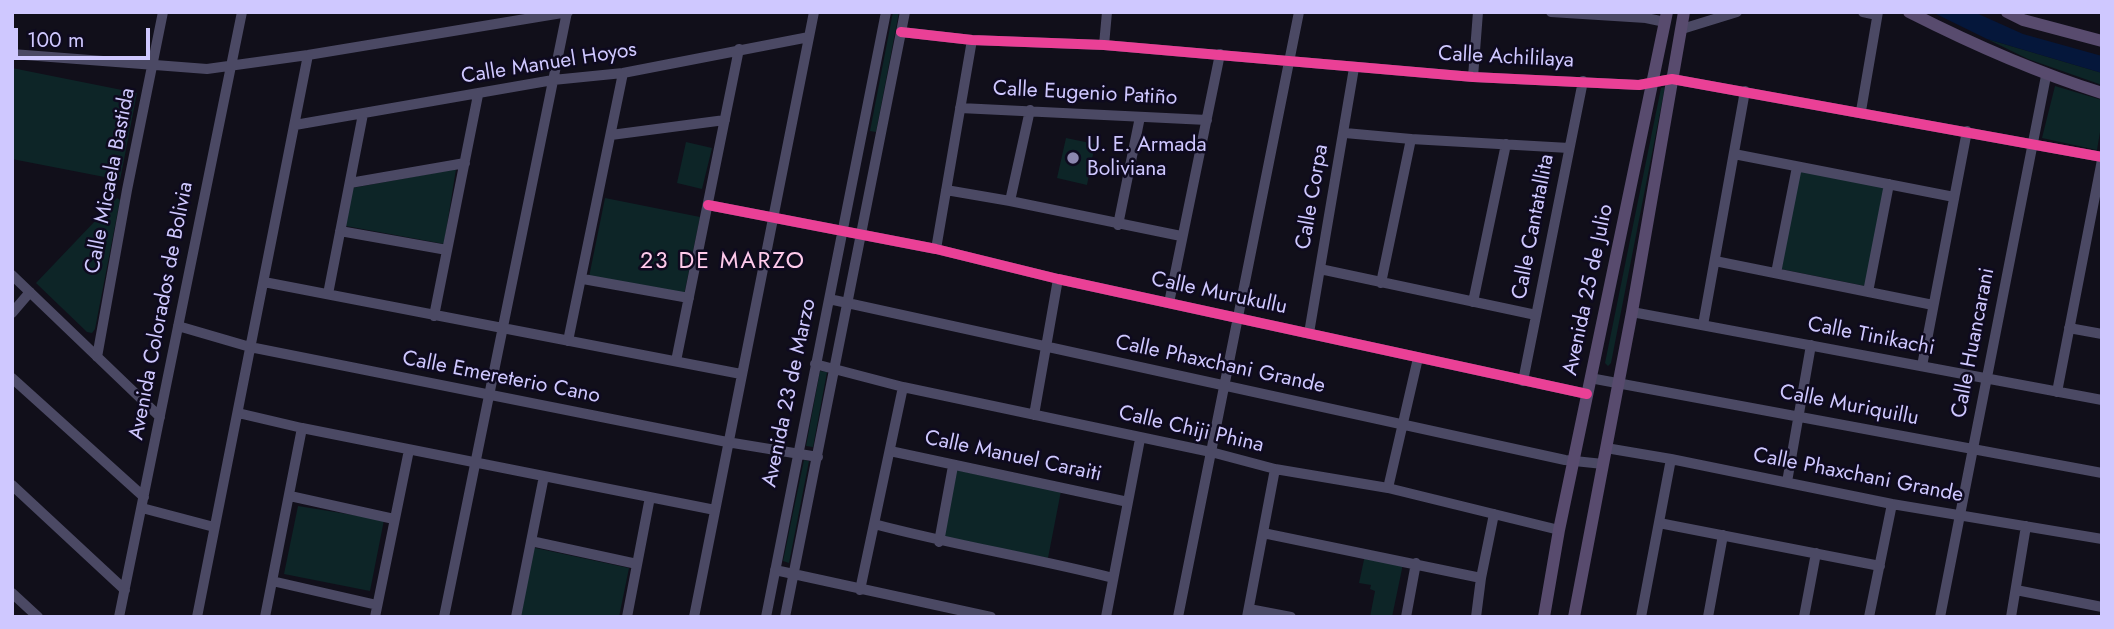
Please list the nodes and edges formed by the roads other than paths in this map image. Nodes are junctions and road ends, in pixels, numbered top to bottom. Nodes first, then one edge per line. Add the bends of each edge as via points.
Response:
1 (163, 12) edge
2 (242, 12) edge
3 (567, 12) edge
4 (814, 12) edge
5 (886, 12) edge
6 (905, 12) edge
7 (1107, 12) edge
8 (1299, 12) edge
9 (1478, 12) edge
10 (1551, 12) edge
11 (1687, 12) edge
12 (1737, 12) edge
13 (1863, 12) edge
14 (1909, 12) edge
15 (2007, 12) edge
16 (1877, 14) edge
17 (1647, 15) edge
18 (1666, 16) edge
19 (1682, 29) junction
20 (901, 32) junction
21 (809, 37) junction
22 (972, 40) junction
23 (2102, 41) edge
24 (1104, 45) junction
25 (739, 50) junction
26 (12, 54) edge
27 (1220, 54) junction
28 (308, 55) junction
29 (1291, 60) junction
30 (154, 64) junction
31 (230, 67) junction
32 (1354, 68) junction
33 (623, 73) junction
34 (2046, 76) junction
35 (1473, 77) junction
36 (1672, 79) junction
37 (553, 80) junction
38 (1583, 82) junction
39 (1653, 83) junction
40 (1745, 91) junction
41 (2102, 93) edge
42 (478, 95) junction
43 (960, 108) junction
44 (1030, 110) junction
45 (1861, 111) junction
46 (363, 114) junction
47 (1140, 117) junction
48 (725, 120) junction
49 (1207, 120) junction
50 (295, 125) junction
51 (1967, 131) junction
52 (1345, 133) junction
53 (611, 135) junction
54 (861, 138) junction
55 (1411, 139) junction
56 (879, 143) junction
57 (2033, 143) junction
58 (1506, 144) junction
59 (1569, 148) junction
60 (1734, 155) junction
61 (2102, 158) edge
62 (465, 163) junction
63 (1797, 167) junction
64 (350, 183) junction
65 (1889, 184) junction
66 (946, 190) junction
67 (1954, 197) junction
68 (1010, 201) junction
69 (708, 205) junction
70 (774, 218) junction
71 (2096, 220) edge
72 (1118, 225) junction
73 (340, 231) junction
74 (843, 232) junction
75 (860, 236) junction
76 (1181, 236) junction
77 (936, 249) junction
78 (447, 250) junction
79 (1715, 261) junction
80 (1320, 269) junction
81 (1776, 273) junction
82 (12, 275) edge
83 (583, 279) junction
84 (1058, 279) junction
85 (264, 282) junction
86 (1381, 283) junction
87 (30, 292) junction
88 (1868, 292) junction
89 (328, 294) junction
90 (689, 298) junction
91 (829, 299) junction
92 (847, 302) junction
93 (1473, 302) junction
94 (1169, 303) junction
95 (1933, 305) junction
96 (1632, 312) junction
97 (12, 313) edge
98 (1536, 315) junction
99 (434, 316) junction
100 (1240, 317) junction
101 (1703, 325) junction
102 (178, 326) junction
103 (2069, 328) junction
104 (504, 329) junction
105 (1309, 333) junction
106 (2102, 334) edge
107 (568, 341) junction
108 (1811, 345) junction
109 (1046, 346) junction
110 (250, 347) junction
111 (97, 357) junction
112 (1418, 358) junction
113 (676, 361) junction
114 (815, 364) junction
115 (1922, 366) junction
116 (835, 368) junction
117 (741, 374) junction
118 (1590, 377) junction
119 (12, 378) edge
120 (1987, 379) junction
121 (1523, 381) junction
122 (1619, 383) junction
123 (903, 387) junction
124 (1224, 387) junction
125 (2057, 392) junction
126 (1587, 394) junction
127 (491, 396) junction
128 (2102, 400) edge
129 (238, 412) junction
130 (1034, 415) junction
131 (160, 417) junction
132 (1800, 417) junction
133 (1402, 424) junction
134 (302, 428) junction
135 (1140, 439) junction
136 (727, 442) junction
137 (1606, 449) junction
138 (1973, 449) junction
139 (409, 450) junction
140 (890, 451) junction
141 (1211, 452) junction
142 (796, 455) junction
143 (818, 457) junction
144 (1671, 459) junction
145 (1574, 460) junction
146 (477, 463) junction
147 (1603, 464) junction
148 (953, 466) junction
149 (1275, 469) junction
150 (2102, 473) edge
151 (544, 476) junction
152 (1787, 482) junction
153 (12, 485) edge
154 (1388, 488) junction
155 (289, 496) junction
156 (650, 497) junction
157 (1128, 502) junction
158 (143, 503) junction
159 (1892, 504) junction
160 (715, 510) junction
161 (1494, 514) junction
162 (1960, 516) junction
163 (394, 519) junction
164 (874, 523) junction
165 (1660, 523) junction
166 (2026, 526) junction
167 (214, 527) junction
168 (1559, 530) junction
169 (1263, 533) junction
170 (1723, 535) junction
171 (2102, 540) edge
172 (531, 541) junction
173 (939, 541) junction
174 (1816, 553) junction
175 (1416, 563) junction
176 (637, 564) junction
177 (1880, 566) junction
178 (775, 570) junction
179 (793, 574) junction
180 (1113, 578) junction
181 (1481, 578) junction
182 (272, 581) junction
183 (125, 590) junction
184 (860, 590) junction
185 (2016, 590) junction
186 (12, 593) edge
187 (2079, 603) junction
188 (377, 605) junction
189 (2102, 607) edge
190 (1248, 613) edge
191 (38, 617) edge
192 (119, 617) edge
193 (197, 617) edge
194 (265, 617) edge
195 (374, 617) edge
196 (444, 617) edge
197 (516, 617) edge
198 (626, 617) edge
199 (694, 617) edge
200 (765, 617) edge
201 (785, 617) edge
202 (991, 617) edge
203 (1106, 617) edge
204 (1178, 617) edge
205 (1291, 617) edge
206 (1406, 617) edge
207 (1476, 617) edge
208 (1544, 617) edge
209 (1574, 617) edge
210 (1641, 617) edge
211 (1708, 617) edge
212 (1804, 617) edge
213 (1869, 617) edge
214 (1940, 617) edge
215 (2011, 617) edge
216 (2077, 617) edge

1 - 30 street, Calle Micaela Bastida
2 - 31 street, Avenida Colorados de Bolivia
3 - 28 street
3 - 37 street
4 - 21 street
5 - 54 street, Avenida 23 de Marzo
6 - 20 street, Avenida 23 de Marzo
7 - 24 street
8 - 29 street
9 - 35 street
10 - 17 street
11 - 19 main road, Avenida 25 de Julio
12 - 19 street
13 - 16 street
14 - 34 main road
15 - 23 main road
16 - 45 street
17 - 18 street
18 - 39 main road, Avenida 25 de Julio
19 - 36 main road, Avenida 25 de Julio
20 - 22 street, Calle Achililaya
20 - 56 street, Avenida 23 de Marzo
21 - 25 street, Calle Manuel Hoyos
21 - 70 street
22 - 24 street, Calle Achililaya
22 - 43 street
24 - 27 street, Calle Achililaya
25 - 33 street, Calle Manuel Hoyos
25 - 48 street
26 - 30 street
27 - 29 street, Calle Achililaya
27 - 49 street
28 - 31 street
28 - 50 street
29 - 32 street, Calle Achililaya
29 - 100 street
30 - 31 street
30 - 111 street, Calle Micaela Bastida
31 - 102 street, Avenida Colorados de Bolivia
32 - 35 street, Calle Achililaya
32 - 52 street, Calle Corpa
33 - 37 street, Calle Manuel Hoyos
33 - 53 street
34 - 41 main road
34 - 57 street, Calle Huancarani
35 - 38 street, Calle Achililaya
36 - 39 street, Calle Achililaya
36 - 40 street, Calle Achililaya
36 - 96 main road, Avenida 25 de Julio
37 - 42 street, Calle Manuel Hoyos
37 - 104 street
38 - 39 street, Calle Achililaya
38 - 59 street, Calle Cantatallita
39 - 118 main road, Avenida 25 de Julio
40 - 45 street, Calle Achililaya
40 - 60 street
42 - 46 street, Calle Manuel Hoyos
42 - 62 street
43 - 44 street, Calle Eugenio Patiño
43 - 66 street
44 - 47 street, Calle Eugenio Patiño
44 - 68 street
45 - 51 street, Calle Achililaya
46 - 50 street, Calle Manuel Hoyos
46 - 64 street
47 - 49 street, Calle Eugenio Patiño
47 - 72 street
48 - 53 street
48 - 69 street
49 - 76 street
50 - 85 street
51 - 57 street, Calle Achililaya
51 - 67 street
52 - 55 street
52 - 80 street, Calle Corpa
53 - 83 street
54 - 56 street
54 - 74 street, Avenida 23 de Marzo
55 - 58 street
55 - 86 street
56 - 75 street, Avenida 23 de Marzo
57 - 61 street, Calle Achililaya
57 - 120 street, Calle Huancarani
58 - 59 street
58 - 93 street
59 - 98 street, Calle Cantatallita
60 - 63 street
60 - 79 street
61 - 71 street
62 - 64 street
62 - 78 street
63 - 65 street
63 - 81 street
64 - 73 street
65 - 67 street
65 - 88 street
66 - 68 street
66 - 77 street
67 - 95 street
68 - 72 street
69 - 70 street, Calle Murukullu
69 - 90 street
70 - 74 street, Calle Murukullu
70 - 117 street
71 - 103 street
72 - 76 street
73 - 78 street
73 - 89 street
74 - 75 street, Calle Murukullu
74 - 91 street, Avenida 23 de Marzo
75 - 77 street, Calle Murukullu
75 - 92 street, Avenida 23 de Marzo
76 - 94 street
77 - 84 street, Calle Murukullu
78 - 99 street
79 - 81 street
79 - 101 street
80 - 86 street
80 - 105 street, Calle Corpa
81 - 88 street
82 - 87 street
83 - 90 street
83 - 107 street
84 - 94 street, Calle Murukullu
84 - 109 street
85 - 89 street
85 - 110 street
86 - 93 street
87 - 97 street
87 - 111 street
88 - 95 street
89 - 99 street
90 - 113 street
91 - 92 street, Calle Phaxchani Grande
91 - 114 street, Avenida 23 de Marzo
92 - 109 street, Calle Phaxchani Grande
92 - 116 street, Avenida 23 de Marzo
93 - 98 street
94 - 100 street, Calle Murukullu
95 - 115 street
96 - 101 street, Calle Tinikachi
96 - 122 main road, Avenida 25 de Julio
98 - 121 street, Calle Cantatallita
99 - 104 street
100 - 105 street, Calle Murukullu
100 - 124 street
101 - 108 street, Calle Tinikachi
102 - 110 street, Calle Emereterio Cano
102 - 131 street, Avenida Colorados de Bolivia
103 - 106 street
103 - 125 street
104 - 107 street
104 - 127 street
105 - 112 street, Calle Murukullu
107 - 113 street
108 - 115 street, Calle Tinikachi
108 - 132 street
109 - 124 street, Calle Phaxchani Grande
109 - 130 street
110 - 127 street, Calle Emereterio Cano
110 - 129 street
111 - 131 street
112 - 121 street, Calle Murukullu
112 - 133 street
113 - 117 street
114 - 116 street, Calle Chiji Phina
114 - 142 street, Avenida 23 de Marzo
115 - 120 street, Calle Tinikachi
116 - 123 street, Calle Chiji Phina
116 - 143 street, Avenida 23 de Marzo
117 - 136 street
118 - 122 street, Calle Muriquillu
118 - 126 main road, Avenida 25 de Julio
119 - 158 street
120 - 125 street, Calle Tinikachi
120 - 138 street, Calle Huancarani
121 - 126 street, Calle Murukullu
122 - 132 street, Calle Muriquillu
122 - 137 main road, Avenida 25 de Julio
123 - 130 street, Calle Chiji Phina
123 - 140 street
124 - 133 street, Calle Phaxchani Grande
124 - 141 street
125 - 128 street, Calle Tinikachi
126 - 145 main road, Avenida 25 de Julio
127 - 136 street, Calle Emereterio Cano
127 - 146 street
129 - 134 street
129 - 167 street
130 - 135 street, Calle Chiji Phina
131 - 158 street, Avenida Colorados de Bolivia
132 - 138 street, Calle Muriquillu
132 - 152 street
133 - 145 street, Calle Phaxchani Grande
133 - 154 street
134 - 139 street
134 - 155 street
135 - 141 street, Calle Chiji Phina
135 - 157 street
136 - 142 street, Calle Emereterio Cano
136 - 160 street
137 - 144 street, Calle Phaxchani Grande
137 - 147 main road, Avenida 25 de Julio
138 - 150 street, Calle Muriquillu
138 - 162 street, Calle Huancarani
139 - 146 street
139 - 163 street
140 - 148 street, Calle Manuel Caraiti
140 - 164 street
141 - 149 street, Calle Chiji Phina
141 - 204 street
142 - 143 street, Calle Emereterio Cano
142 - 178 street, Avenida 23 de Marzo
143 - 179 street, Avenida 23 de Marzo
144 - 152 street, Calle Phaxchani Grande
144 - 165 street
145 - 147 street, Calle Phaxchani Grande
145 - 168 main road, Avenida 25 de Julio
146 - 151 street
146 - 196 street
147 - 209 main road, Avenida 25 de Julio
148 - 157 street, Calle Manuel Caraiti
148 - 173 street
149 - 154 street, Calle Chiji Phina
149 - 169 street
151 - 156 street
151 - 172 street
152 - 159 street, Calle Phaxchani Grande
153 - 183 street
154 - 161 street, Calle Chiji Phina
155 - 163 street
155 - 182 street
156 - 160 street
156 - 176 street
157 - 180 street
158 - 167 street
158 - 183 street, Avenida Colorados de Bolivia
159 - 162 street, Calle Phaxchani Grande
159 - 177 street
160 - 199 street
161 - 168 street, Calle Chiji Phina
161 - 181 street
162 - 166 street, Calle Phaxchani Grande
162 - 214 street, Calle Huancarani
163 - 188 street
164 - 173 street
164 - 184 street
165 - 170 street
165 - 210 street
166 - 171 street, Calle Phaxchani Grande
166 - 185 street
167 - 193 street
168 - 208 main road, Avenida 25 de Julio
169 - 175 street
169 - 190 street
170 - 174 street
170 - 211 street
172 - 176 street
172 - 197 street
173 - 180 street
174 - 177 street
174 - 212 street
175 - 181 street
175 - 206 street
176 - 198 street
177 - 213 street
178 - 179 street
178 - 200 street, Avenida 23 de Marzo
179 - 184 street
179 - 201 street, Avenida 23 de Marzo
180 - 203 street
181 - 207 street
182 - 188 street
182 - 194 street
183 - 192 street, Avenida Colorados de Bolivia
184 - 202 street
185 - 187 street
185 - 215 street
186 - 191 street
187 - 189 street
187 - 216 street
188 - 195 street
190 - 205 street

